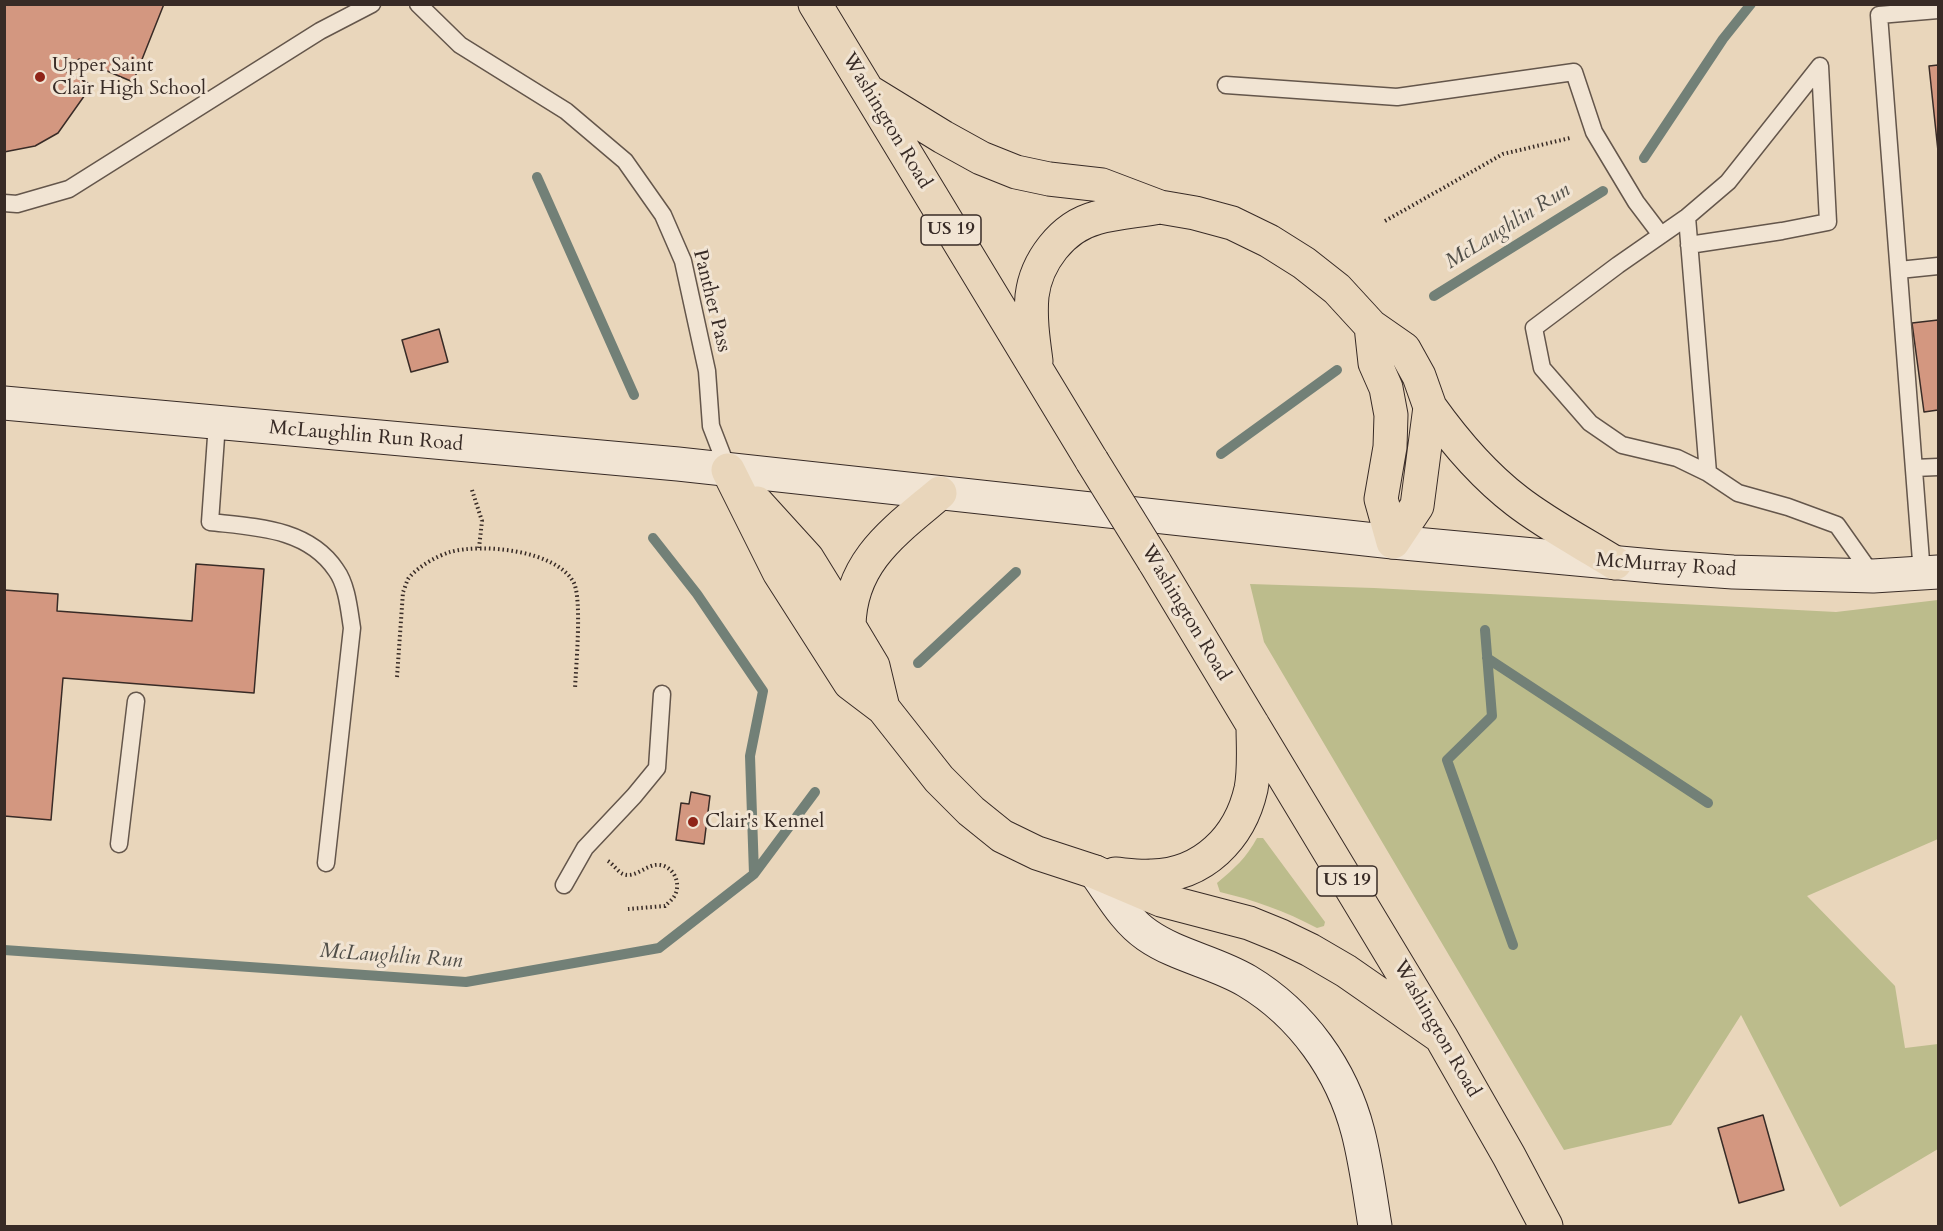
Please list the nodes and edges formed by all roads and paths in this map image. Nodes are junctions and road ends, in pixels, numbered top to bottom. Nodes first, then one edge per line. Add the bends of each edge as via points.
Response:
1 (372, 4) edge
2 (418, 4) edge
3 (815, 4) edge
4 (1938, 10) edge
5 (1226, 84) dead end
6 (868, 91) junction
7 (1594, 132) junction
8 (4, 203) edge
9 (1160, 207) junction
10 (1687, 217) junction
11 (1385, 221) dead end
12 (1661, 235) junction
13 (1689, 245) junction
14 (1938, 266) edge
15 (1899, 270) junction
16 (1371, 326) junction
17 (1036, 368) junction
18 (4, 403) edge
19 (1430, 407) junction
20 (217, 423) junction
21 (1938, 467) edge
22 (1914, 468) junction
23 (728, 470) junction
24 (1707, 473) junction
25 (472, 490) dead end
26 (940, 493) junction
27 (1393, 543) junction
28 (479, 548) junction
29 (1615, 563) junction
30 (1930, 573) edge
31 (1873, 576) junction
32 (849, 626) junction
33 (397, 677) dead end
34 (575, 688) dead end
35 (662, 694) dead end
36 (136, 701) dead end
37 (883, 708) junction
38 (1253, 725) junction
39 (119, 844) dead end
40 (585, 848) junction
41 (326, 863) dead end
42 (1095, 872) junction
43 (564, 885) dead end
44 (627, 909) dead end
45 (1440, 1037) junction
46 (1375, 1227) edge
47 (1546, 1227) edge

1 - 8 lane via 320,31 69,189 17,204
2 - 23 lane, Panther Pass via 460,45 566,111 625,161 663,215 683,261 707,371 711,426
3 - 6 main road, Washington Road / US 19
4 - 15 lane via 1879,15
5 - 7 lane via 1397,97 1574,72
6 - 9 main road via 942,137 1016,172 1102,185
6 - 17 main road, Washington Road / US 19
7 - 11 path via 1503,154
7 - 12 lane
9 - 16 main road via 1232,223 1269,241 1337,290
9 - 17 main road via 1095,218 1061,238 1048,254 1032,293
10 - 12 lane
10 - 13 lane
10 - 13 lane via 1728,182 1820,66 1828,222
12 - 24 lane via 1534,328 1542,368 1590,423 1622,446 1677,458
13 - 24 lane
14 - 15 lane
15 - 22 lane
16 - 19 main road via 1404,349
16 - 27 main road via 1375,363 1386,388 1391,415 1381,499
17 - 38 main road, Washington Road / US 19, bridge
18 - 20 main road, McLaughlin Run Road
19 - 27 main road via 1417,506
19 - 29 main road via 1469,457 1517,501
20 - 23 main road, McLaughlin Run Road
20 - 41 lane via 210,522 272,530 321,551 338,571 348,602 352,628
21 - 22 lane
22 - 30 lane
23 - 26 main road, McLaughlin Run Road
23 - 32 main road via 807,558
23 - 37 main road via 779,572 850,683
24 - 31 lane via 1738,493 1837,525
25 - 28 path via 482,521
26 - 27 main road, McMurray Road
26 - 32 main road via 869,560 853,591
27 - 29 main road, McMurray Road
28 - 33 path via 451,552 424,565 408,579 403,592
28 - 34 path via 532,555 551,563 571,579 576,592 578,628
29 - 31 main road, McMurray Road via 1733,572
30 - 31 main road, McMurray Road
32 - 37 main road via 873,666
35 - 40 lane via 657,768
36 - 39 lane
37 - 42 main road via 939,779 1002,836 1036,853
38 - 42 main road via 1251,788 1245,810 1214,855 1180,872 1153,876
38 - 45 main road, Washington Road / US 19
40 - 43 lane
40 - 44 path via 623,874 660,865 671,871 677,881 675,894 665,906
42 - 45 main road via 1161,900 1249,922 1310,950
42 - 46 main road via 1146,934 1247,982 1297,1020 1336,1075 1349,1102
45 - 47 main road, Washington Road / US 19

